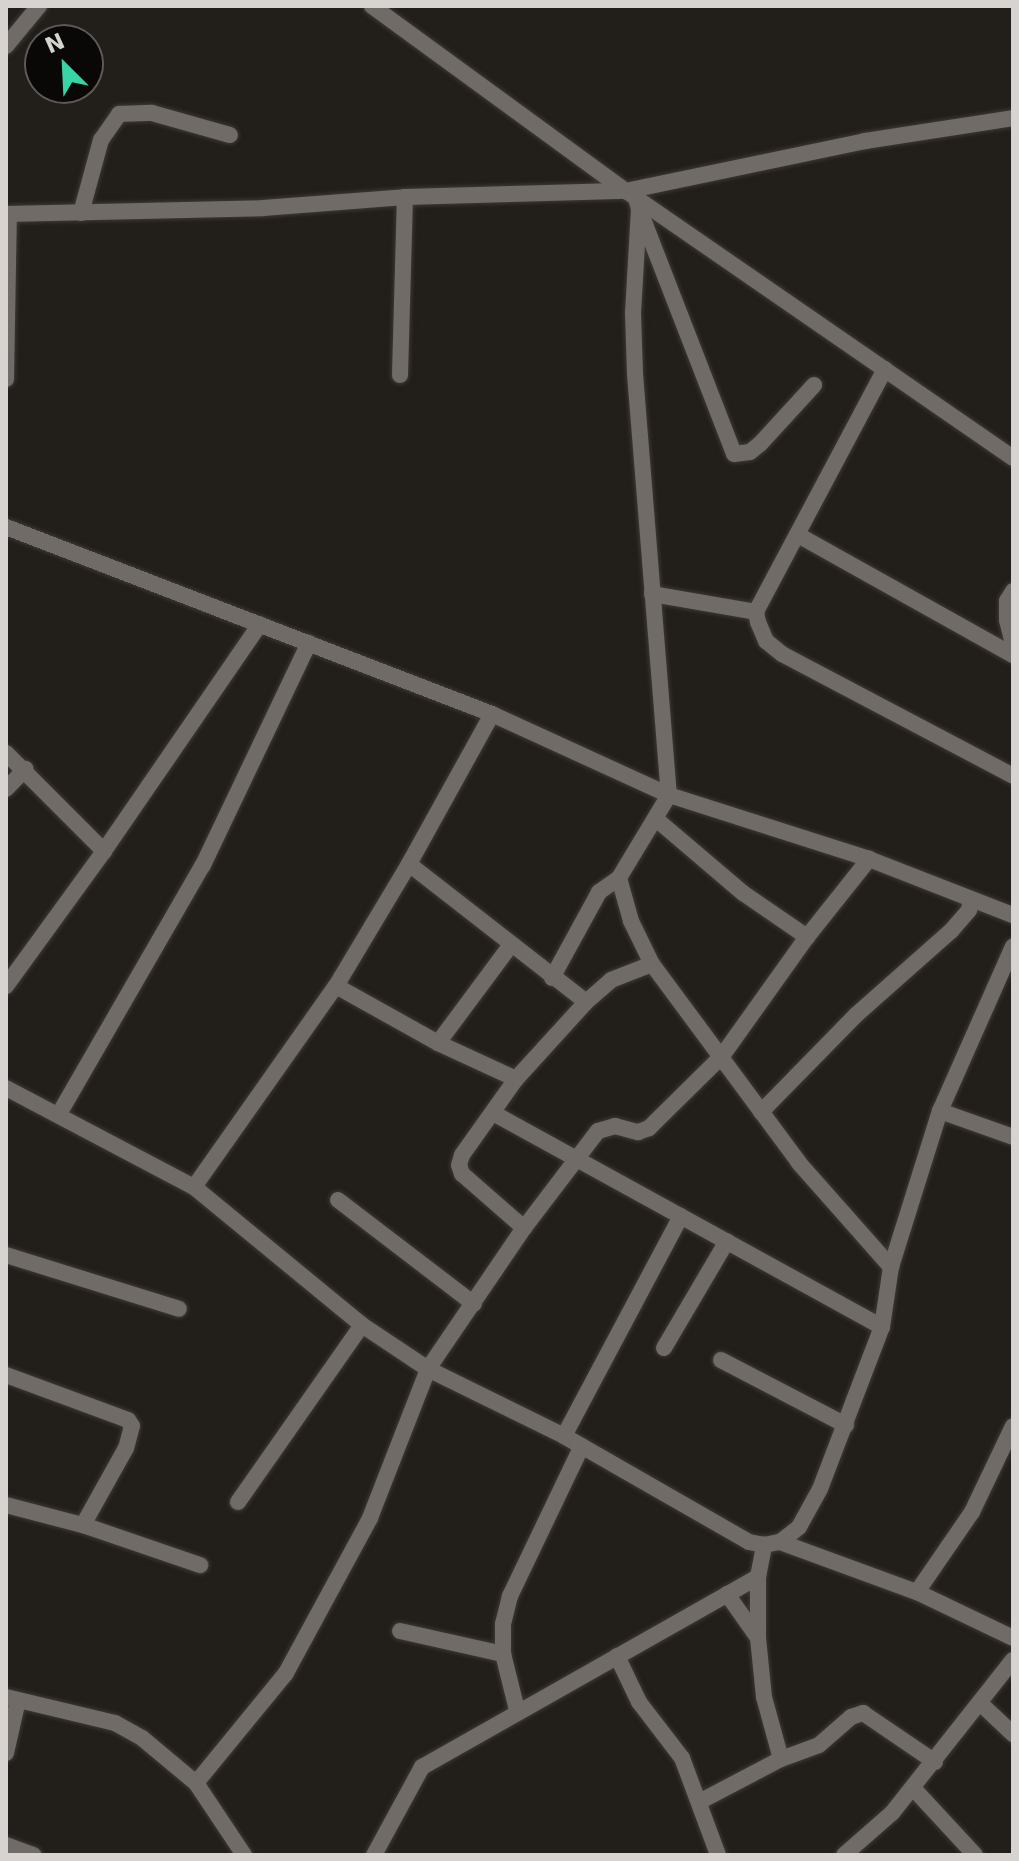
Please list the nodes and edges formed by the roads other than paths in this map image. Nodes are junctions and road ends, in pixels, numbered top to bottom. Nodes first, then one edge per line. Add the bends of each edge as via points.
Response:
1 (39, 6) edge
2 (372, 6) edge
3 (6, 46) edge
4 (1013, 118) edge
5 (230, 135) dead end
6 (405, 197) junction
7 (633, 198) junction
8 (81, 213) junction
9 (8, 214) edge
10 (7, 314) edge
11 (885, 369) junction
12 (400, 375) dead end
13 (6, 379) edge
14 (814, 385) dead end
15 (1013, 458) edge
16 (6, 527) edge
17 (798, 535) junction
18 (1013, 591) edge
19 (652, 594) junction
20 (756, 612) junction
21 (260, 624) junction
22 (309, 643) junction
23 (1013, 644) edge
24 (1013, 655) edge
25 (492, 714) junction
26 (6, 753) edge
27 (25, 769) junction
28 (1013, 776) edge
29 (6, 789) edge
30 (669, 795) junction
31 (656, 819) junction
32 (104, 851) junction
33 (869, 859) junction
34 (409, 864) junction
35 (619, 878) junction
36 (971, 899) junction
37 (1013, 915) edge
38 (807, 937) junction
39 (510, 946) junction
40 (1013, 946) edge
41 (652, 964) junction
42 (552, 978) junction
43 (6, 986) edge
44 (336, 986) junction
45 (586, 1002) junction
46 (438, 1043) junction
47 (722, 1056) junction
48 (516, 1079) junction
49 (7, 1091) edge
50 (940, 1111) junction
51 (761, 1112) junction
52 (493, 1113) junction
53 (59, 1114) junction
54 (1013, 1137) edge
55 (577, 1160) junction
56 (194, 1187) junction
57 (338, 1200) dead end
58 (681, 1216) junction
59 (524, 1228) junction
60 (727, 1241) junction
61 (6, 1255) edge
62 (891, 1267) junction
63 (474, 1304) junction
64 (179, 1309) dead end
65 (362, 1325) junction
66 (882, 1327) junction
67 (664, 1348) dead end
68 (721, 1360) dead end
69 (428, 1369) junction
70 (6, 1375) edge
71 (846, 1425) junction
72 (1013, 1426) edge
73 (564, 1436) junction
74 (582, 1446) junction
75 (238, 1502) dead end
76 (6, 1505) edge
77 (83, 1525) junction
78 (772, 1543) junction
79 (200, 1565) dead end
80 (758, 1577) junction
81 (917, 1592) junction
82 (727, 1594) junction
83 (400, 1631) dead end
84 (758, 1638) junction
85 (1013, 1638) edge
86 (503, 1654) junction
87 (617, 1656) junction
88 (1013, 1660) edge
89 (12, 1699) edge
90 (981, 1704) junction
91 (517, 1710) junction
92 (1013, 1734) edge
93 (6, 1753) edge
94 (781, 1759) junction
95 (935, 1762) junction
96 (196, 1783) junction
97 (913, 1788) junction
98 (699, 1802) junction
99 (6, 1845) edge
100 (33, 1855) edge
101 (244, 1855) edge
102 (374, 1855) edge
103 (718, 1855) edge
104 (844, 1855) edge
105 (975, 1855) edge

1 - 3 street
2 - 7 street
4 - 7 street via 865,141
5 - 8 street via 152,113 119,114 101,140
6 - 7 street
6 - 8 street
6 - 12 street
7 - 11 street
7 - 14 street via 734,454 760,444
7 - 19 street via 633,313
8 - 9 street
9 - 10 street
10 - 13 street
11 - 15 street
11 - 17 street
16 - 21 street
17 - 20 street
17 - 24 street
18 - 23 street via 1007,601
19 - 20 street
19 - 30 street
20 - 28 street via 766,641 782,654
21 - 22 street
21 - 32 street
22 - 25 street
22 - 53 street via 203,865
25 - 30 street
25 - 34 street
26 - 27 street
27 - 29 street
27 - 32 street
30 - 31 street
30 - 33 street
31 - 35 street
31 - 38 street via 743,893
32 - 43 street
33 - 36 street
33 - 38 street
34 - 39 street
34 - 44 street
35 - 41 street via 631,921
35 - 42 street via 599,892
36 - 37 street
36 - 51 street via 969,910 951,931 866,1004
38 - 47 street
39 - 42 street
39 - 46 street
40 - 50 street
41 - 45 street via 611,980
41 - 47 street
42 - 45 street
44 - 46 street
44 - 56 street
45 - 48 street
46 - 48 street
47 - 51 street
47 - 55 street via 649,1128 638,1132 605,1127
48 - 52 street
49 - 53 street
50 - 54 street
50 - 62 street
51 - 62 street
52 - 55 street
52 - 59 street via 459,1165
53 - 56 street
55 - 58 street
55 - 59 street
56 - 65 street
57 - 63 street
58 - 60 street
58 - 73 street
59 - 63 street
60 - 66 street
60 - 67 street
61 - 64 street
62 - 66 street
63 - 69 street
65 - 69 street
65 - 75 street
66 - 71 street
68 - 71 street
69 - 73 street
69 - 96 street via 351,1559 286,1673
70 - 77 street via 128,1420 132,1426 126,1448
71 - 78 street via 799,1527
72 - 81 street via 972,1512
73 - 74 street
74 - 78 street via 749,1542
74 - 86 street via 510,1596
76 - 77 street
77 - 79 street
78 - 80 street
78 - 81 street
80 - 82 street
80 - 84 street
81 - 85 street
82 - 84 street
82 - 87 street
83 - 86 street
84 - 94 street via 764,1697
86 - 91 street
87 - 91 street
87 - 98 street via 639,1702 682,1758
88 - 90 street
89 - 93 street
89 - 96 street via 115,1723 142,1738
90 - 92 street
90 - 95 street
91 - 102 street via 422,1767
94 - 95 street via 819,1745 863,1713
94 - 98 street
95 - 97 street
96 - 101 street
97 - 104 street
97 - 105 street
98 - 103 street
99 - 100 street

